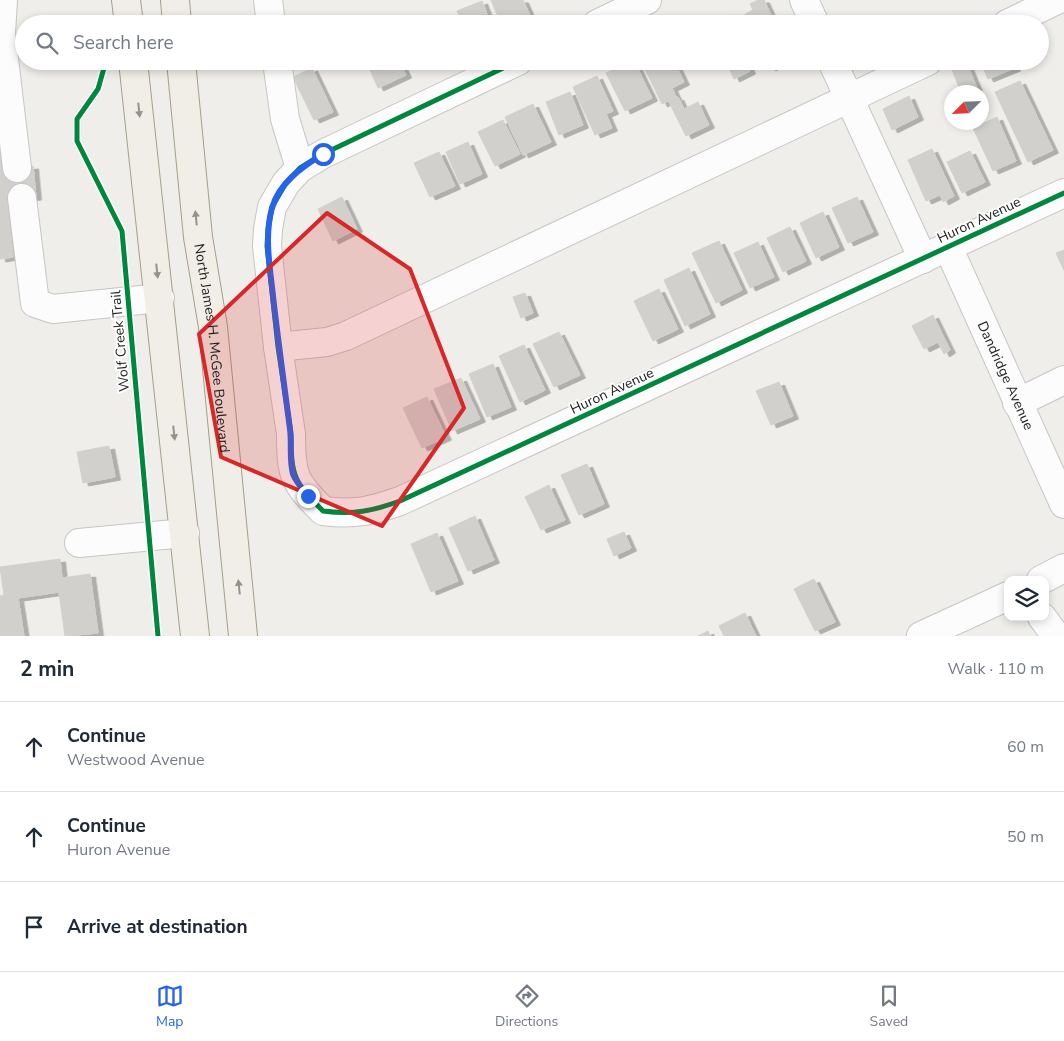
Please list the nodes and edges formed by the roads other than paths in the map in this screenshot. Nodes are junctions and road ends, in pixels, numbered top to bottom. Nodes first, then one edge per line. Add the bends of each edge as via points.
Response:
1 (3, 0) edge
2 (126, 0) edge
3 (175, 0) edge
4 (268, 0) edge
5 (647, 0) edge
6 (804, 0) edge
7 (1057, 0) edge
8 (128, 15) edge
9 (176, 15) edge
10 (270, 15) edge
11 (616, 15) edge
12 (811, 15) edge
13 (1026, 15) edge
14 (2, 58) edge
15 (134, 70) edge
16 (181, 70) edge
17 (278, 70) edge
18 (499, 70) edge
19 (836, 70) edge
20 (910, 70) edge
21 (850, 99) junction
22 (17, 168) dead end
23 (300, 168) junction
24 (1064, 193) edge
25 (22, 198) dead end
26 (948, 247) junction
27 (923, 259) junction
28 (160, 298) junction
29 (278, 347) junction
30 (1064, 380) edge
31 (1017, 402) junction
32 (1064, 504) edge
33 (185, 533) junction
34 (79, 543) dead end
35 (1064, 568) edge
36 (1049, 576) edge
37 (1004, 598) edge
38 (1045, 621) edge
39 (195, 636) edge
40 (243, 636) edge
41 (921, 636) edge
42 (1056, 636) edge

1 - 14 street
2 - 8 main road
3 - 9 main road
4 - 10 street
5 - 11 street
6 - 12 street
7 - 13 street
14 - 22 street
15 -> 28 main road
40 -> 16 main road, North James H. McGee Boulevard via 213,328 198,237
17 - 23 street via 285,119
18 - 23 street, Huron Avenue
19 - 21 street
20 - 21 street
21 - 27 street
21 - 29 street via 346,336 327,342
23 - 29 street, Huron Avenue via 286,183 272,207 268,229
24 - 26 street, Huron Avenue
25 - 28 street via 35,303 53,308
26 - 27 street, Huron Avenue
26 - 31 street, Dandridge Avenue
27 - 29 street, Huron Avenue via 400,501 369,512 343,514 323,511 294,477
28 -> 33 main road
30 - 31 street
31 - 32 street, Dandridge Avenue
33 - 34 street
33 - 39 main road
35 - 36 street
37 - 41 street
38 - 42 street

